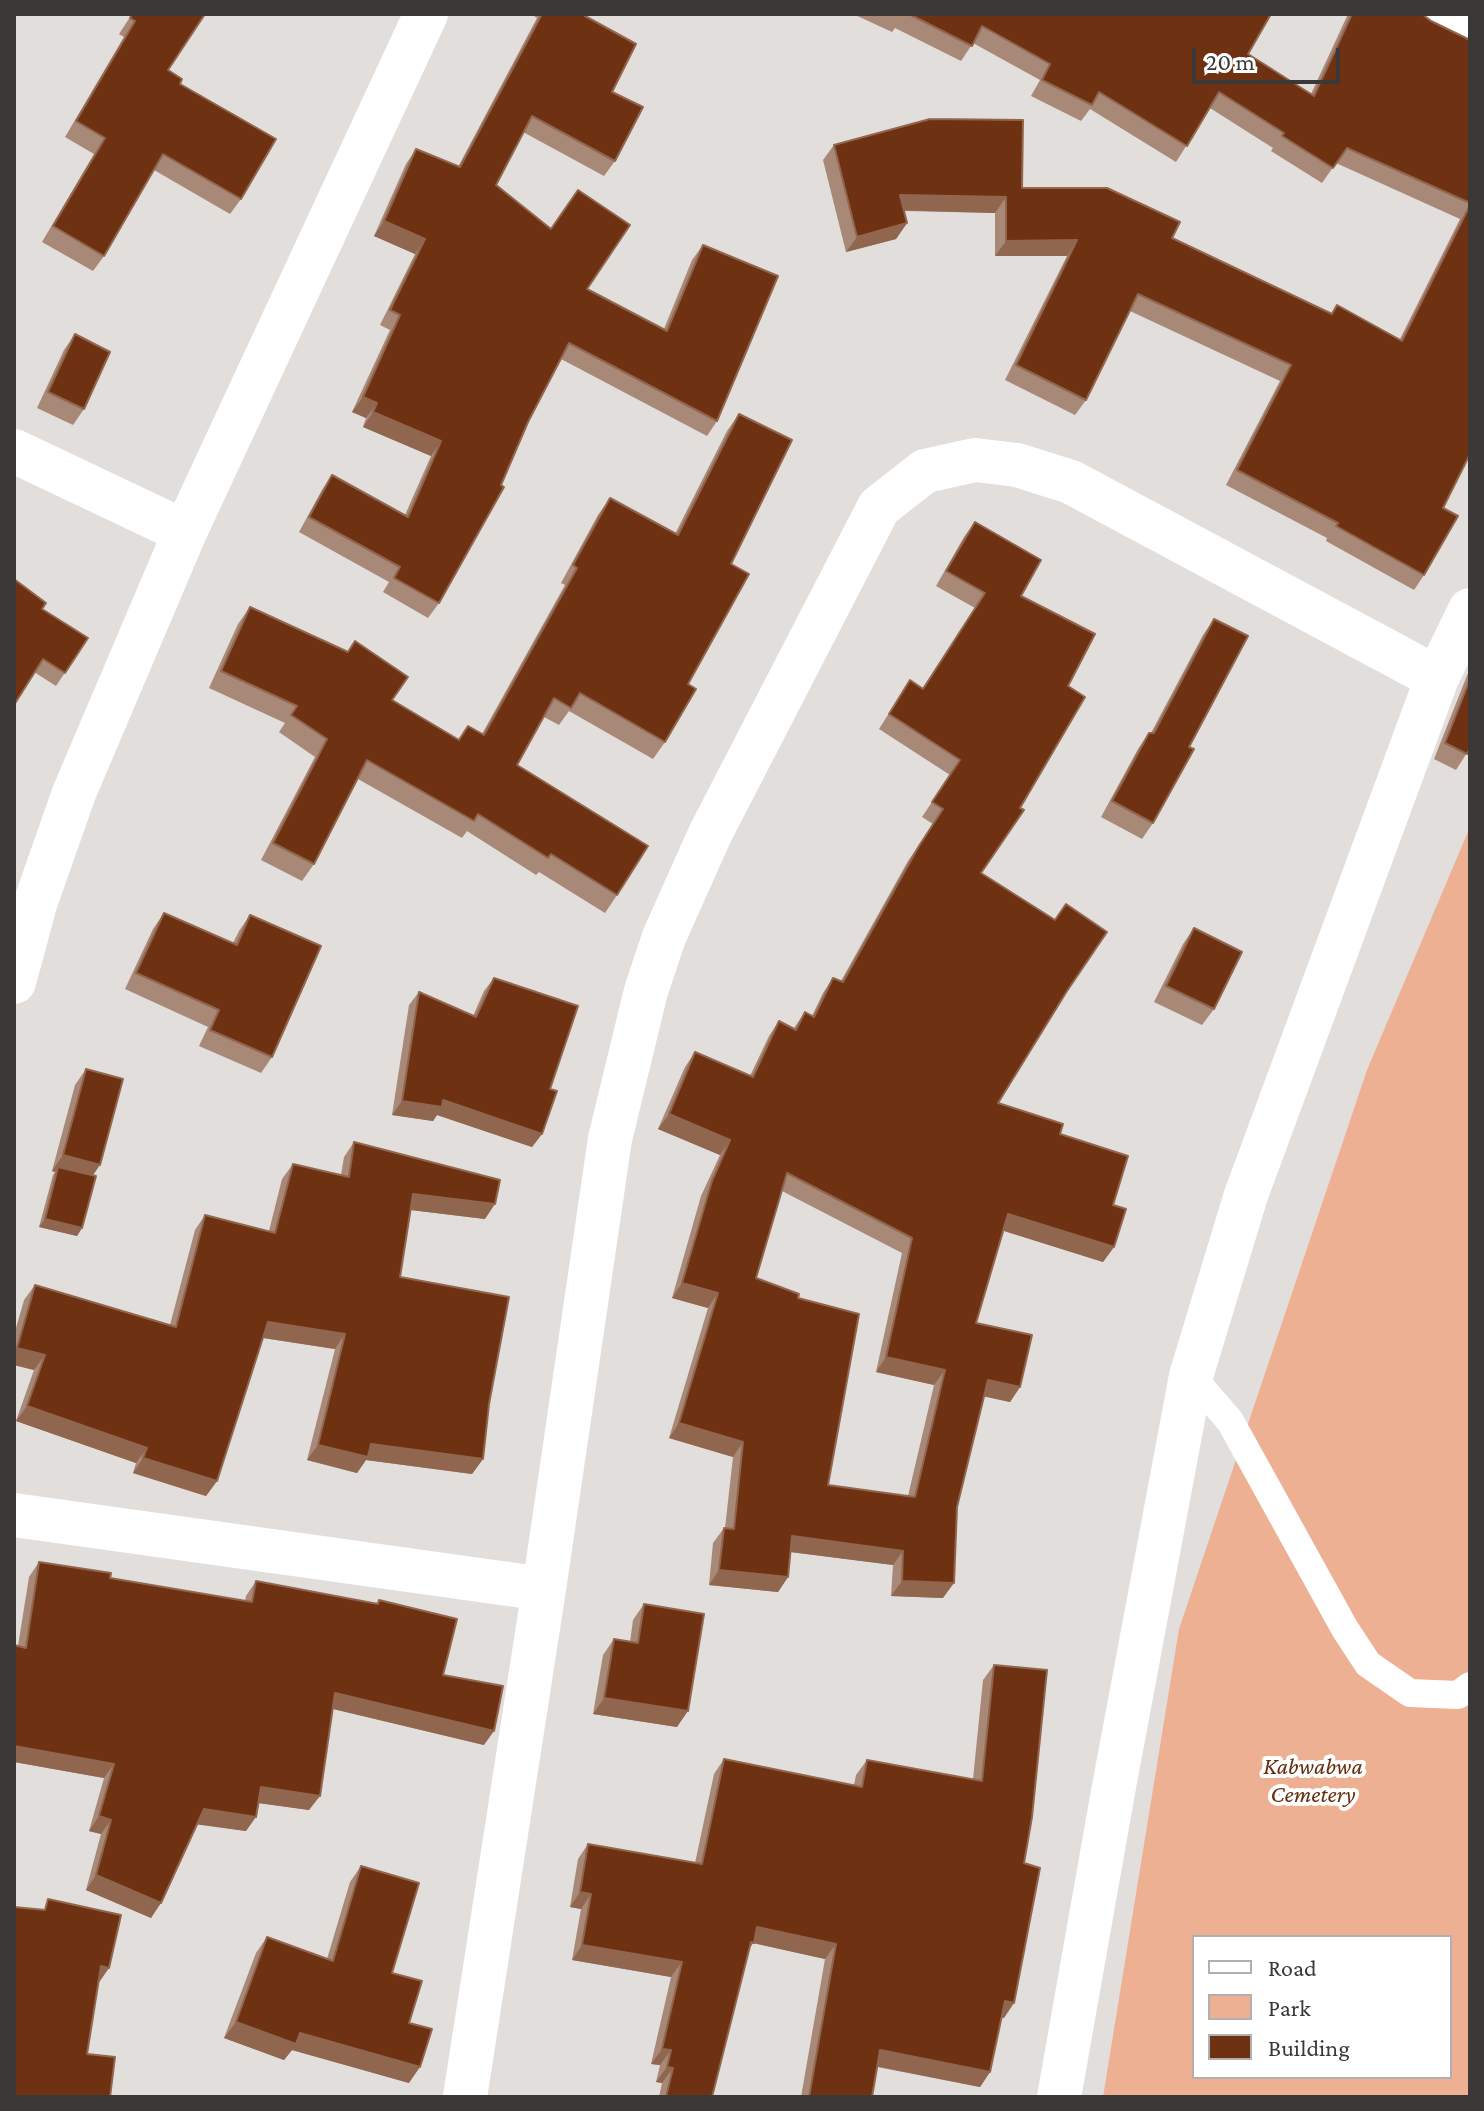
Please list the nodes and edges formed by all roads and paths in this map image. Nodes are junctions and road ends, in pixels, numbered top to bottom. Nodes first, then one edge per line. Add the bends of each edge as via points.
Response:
1 (426, 14) edge
2 (1431, 14) edge
3 (1470, 33) edge
4 (14, 451) edge
5 (185, 532) junction
6 (1470, 610) edge
7 (1437, 678) junction
8 (14, 982) edge
9 (1191, 1376) junction
10 (14, 1515) edge
11 (544, 1589) junction
12 (1470, 1686) edge
13 (465, 2097) edge
14 (1059, 2097) edge

1 - 5 street
2 - 3 street
4 - 5 street
5 - 8 street via 74,793
6 - 7 street
7 - 9 street via 1246,1195
7 - 11 street via 1071,482 1031,469 975,460 925,471 879,507 710,834 646,991 610,1139
9 - 12 lane via 1230,1421 1368,1664 1410,1693 1458,1695
9 - 14 street
10 - 11 street
11 - 13 street

